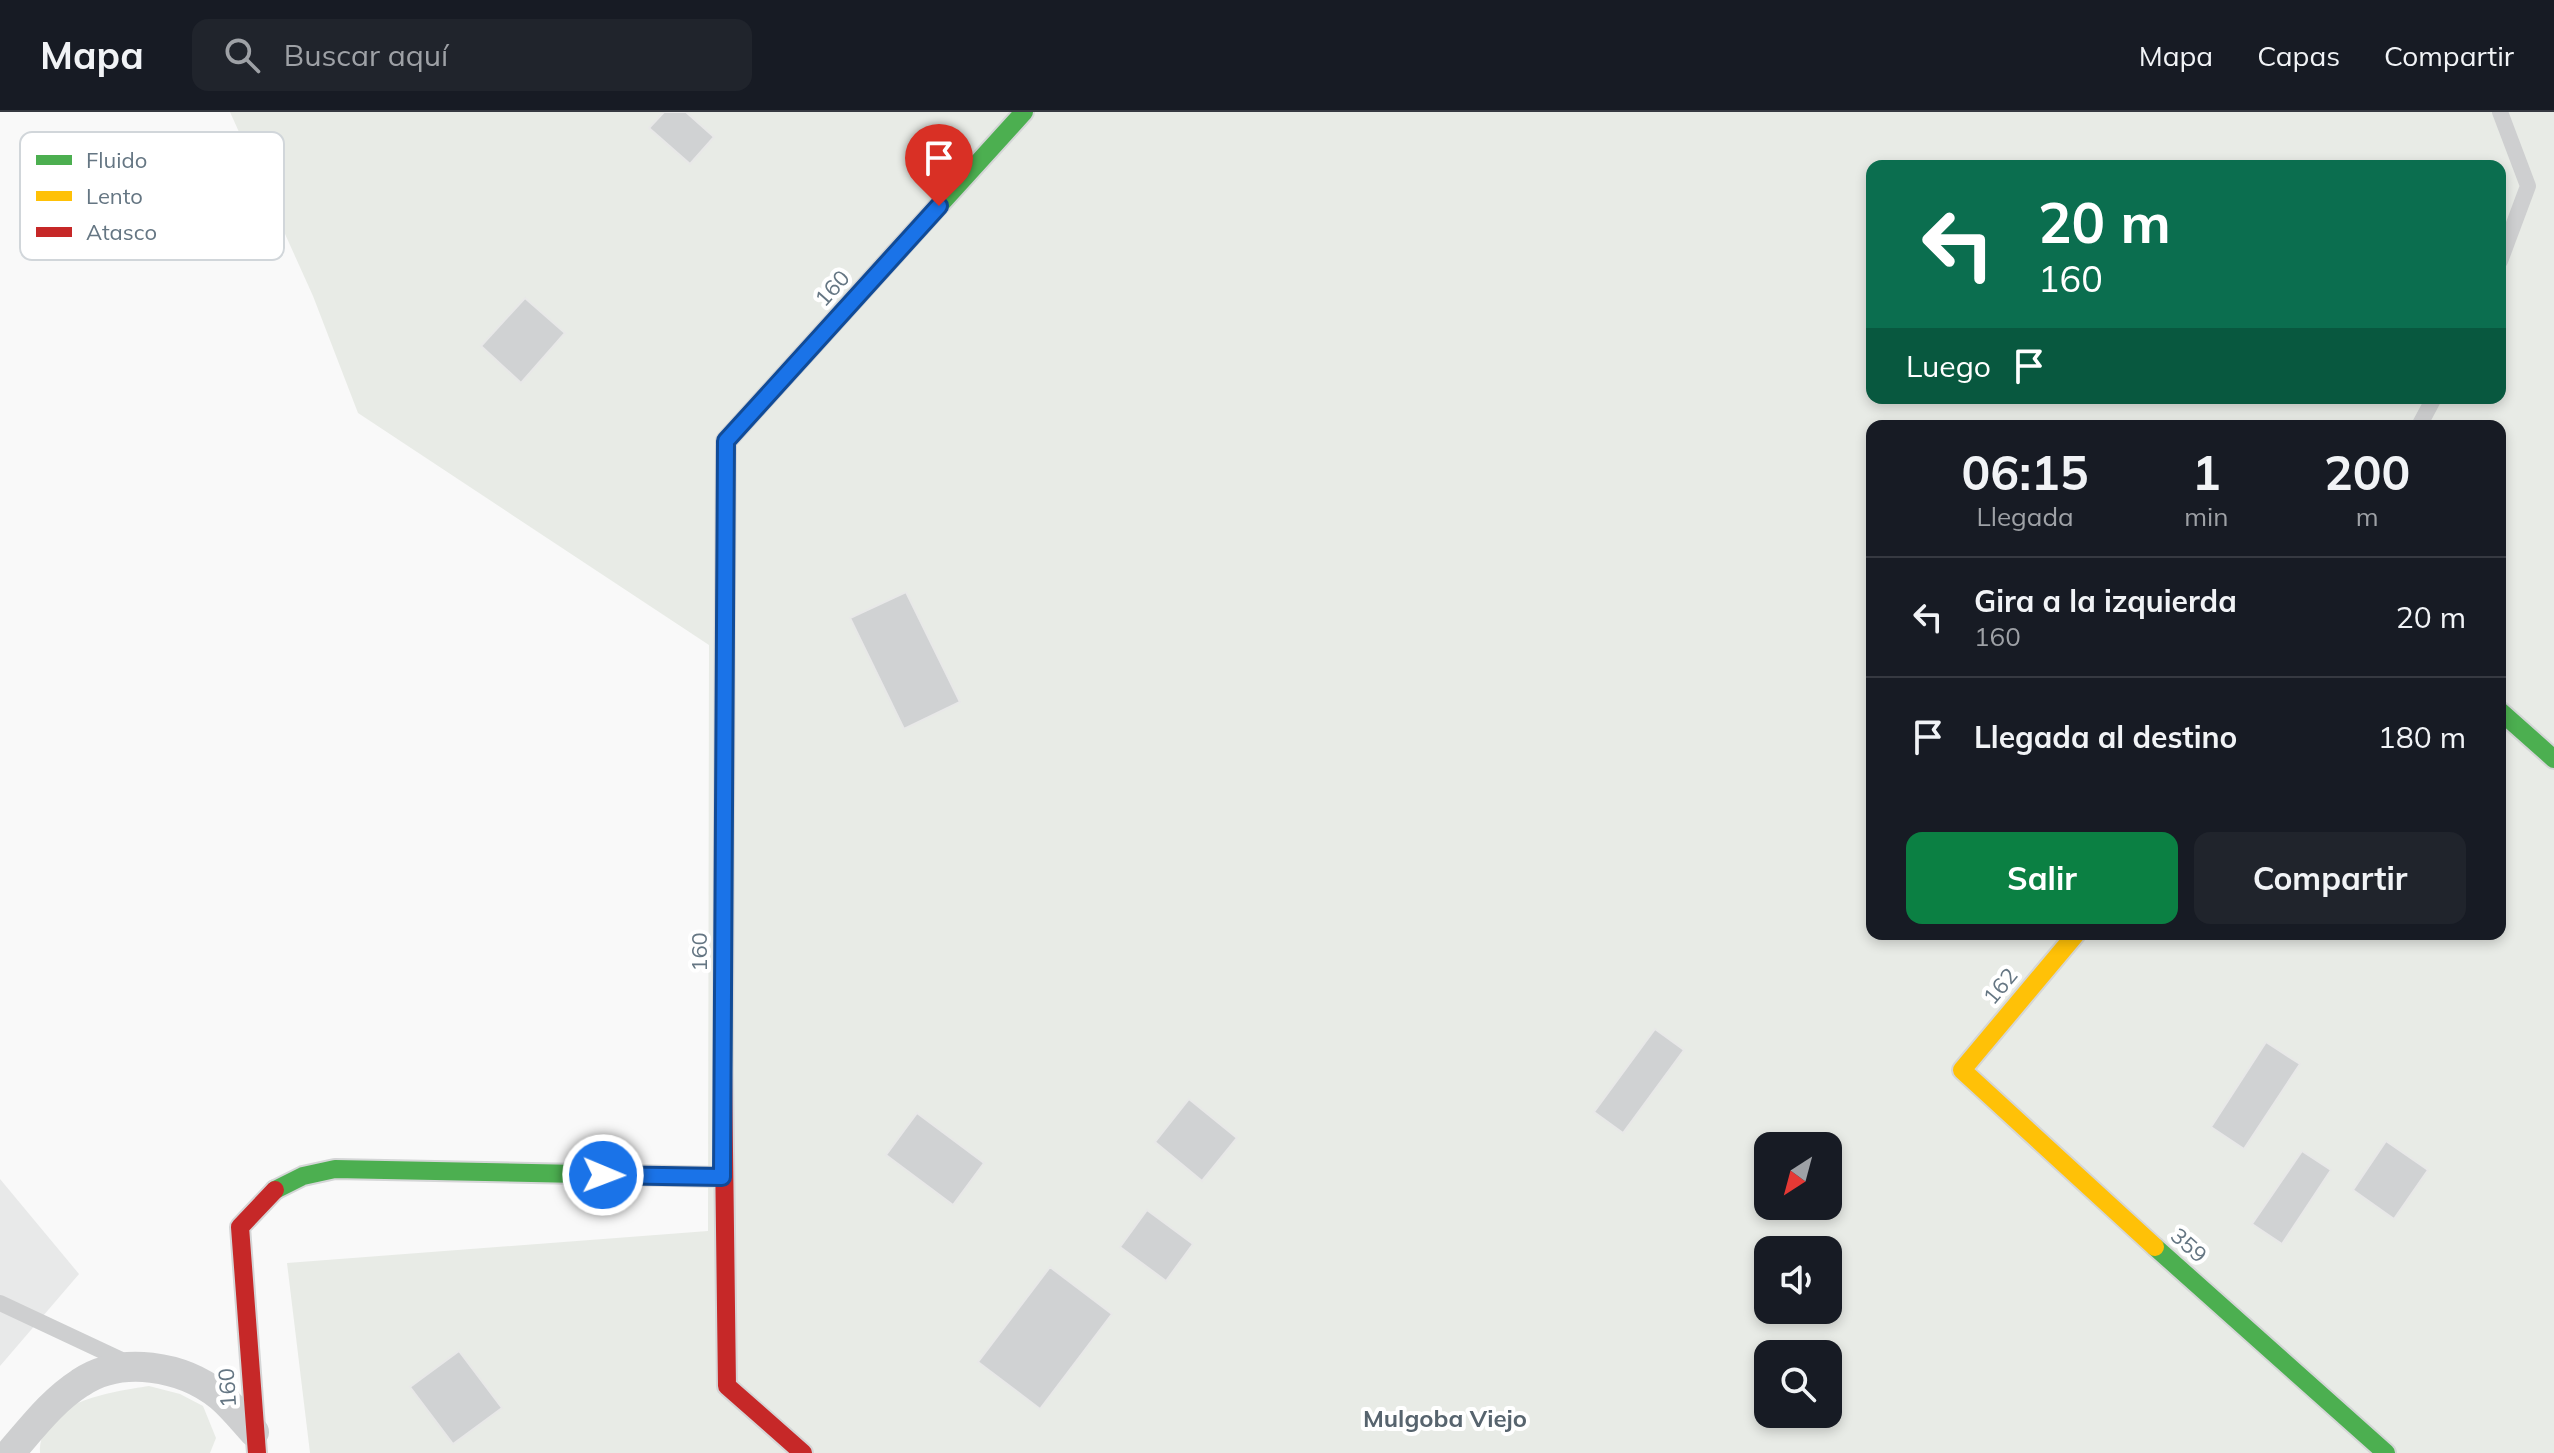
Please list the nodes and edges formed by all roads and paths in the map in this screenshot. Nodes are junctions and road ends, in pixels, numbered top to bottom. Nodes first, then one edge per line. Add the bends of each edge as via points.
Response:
1 (1024, 112) edge
2 (2500, 112) edge
3 (2506, 245) edge
4 (2506, 716) edge
5 (2554, 759) edge
6 (2071, 940) edge
7 (1962, 1070) joint
8 (722, 1177) junction
9 (0, 1303) edge
10 (130, 1364) junction
11 (252, 1446) edge
12 (10, 1453) edge
13 (803, 1453) edge
14 (2386, 1453) edge

1 - 8 street, 160 via 726,441
2 - 3 lane via 2528,186
4 - 5 street
6 - 7 street, 162
7 - 14 street, 359
8 - 11 street, 160 via 335,1169 304,1175 267,1193 240,1227
8 - 13 street via 727,1386
9 - 10 lane
10 - 11 street via 180,1375 219,1395
10 - 12 street via 83,1381 52,1405

